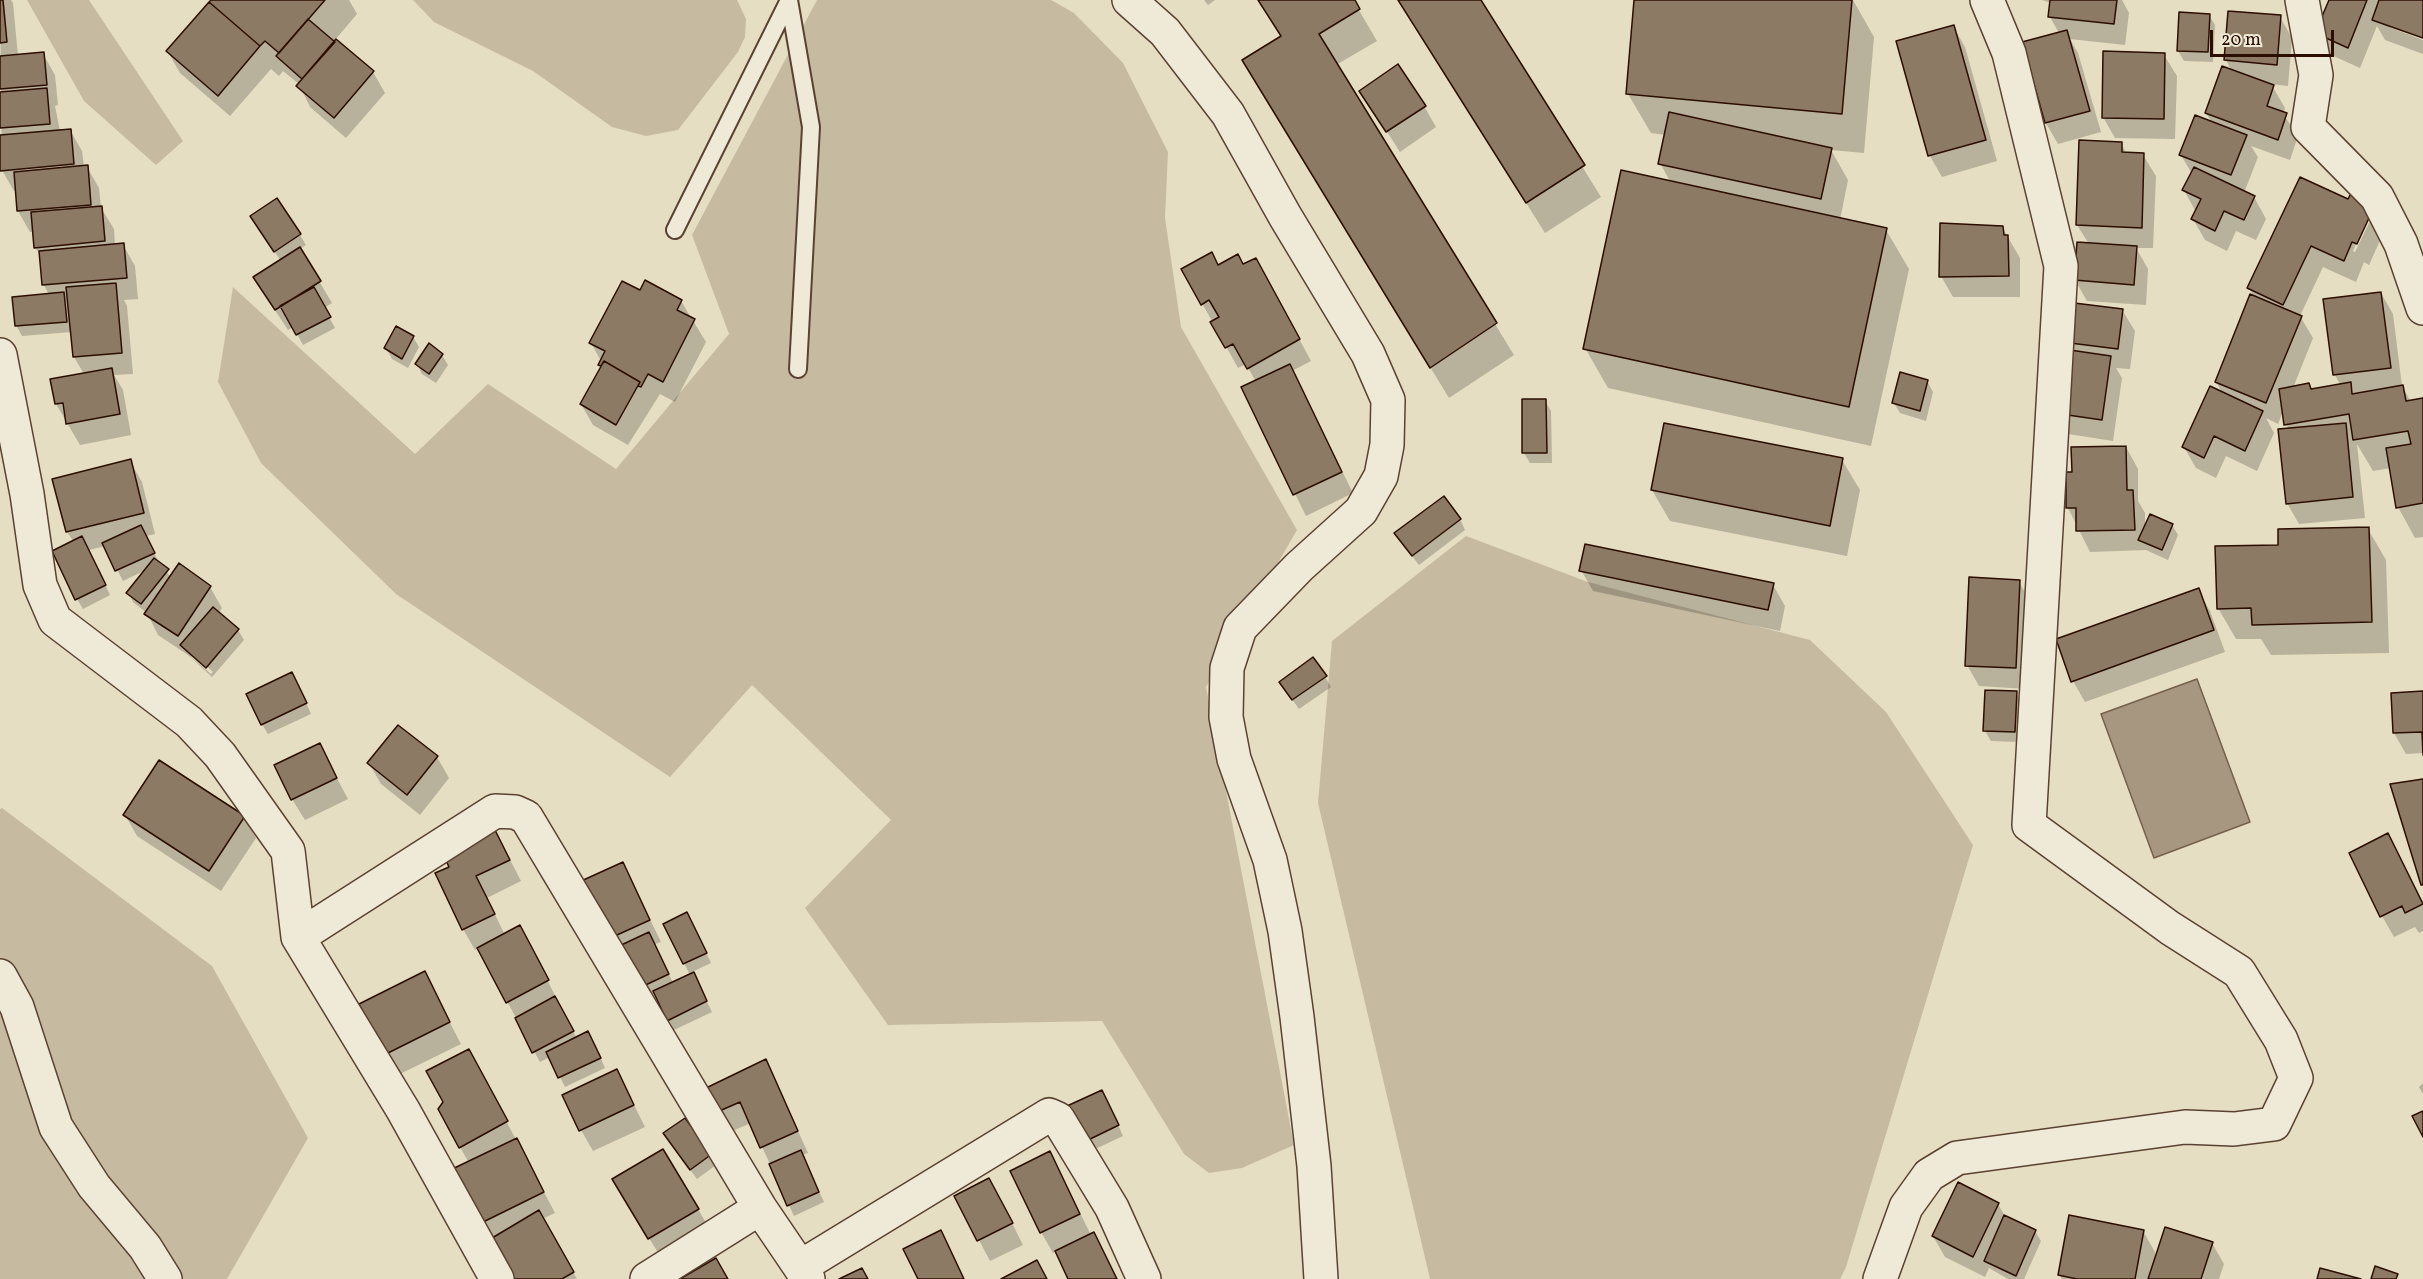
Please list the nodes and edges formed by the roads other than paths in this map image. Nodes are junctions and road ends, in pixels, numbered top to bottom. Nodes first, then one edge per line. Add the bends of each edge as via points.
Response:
1 (1129, 0) edge
2 (1987, 0) edge
3 (2302, 0) edge
4 (789, 1) edge
5 (675, 230) dead end
6 (2423, 309) edge
7 (0, 355) edge
8 (798, 369) dead end
9 (298, 938) junction
10 (0, 976) edge
11 (760, 1208) junction
12 (804, 1273) edge
13 (1316, 1276) edge
14 (165, 1279) edge
15 (497, 1279) edge
16 (647, 1279) edge
17 (1144, 1279) edge
18 (1880, 1279) edge

1 - 13 street via 1165,32 1228,114 1368,354 1388,400 1387,445 1381,476 1366,502 1240,628 1227,668 1226,717 1234,759 1270,860 1285,931 1312,1155
2 - 18 street via 2009,53 2061,266 2030,825 2170,928 2239,972 2281,1040 2296,1078 2274,1124 2234,1129 2185,1126 1958,1158 1929,1175 1906,1207
3 - 6 street via 2316,75 2308,127 2377,196 2401,244
4 - 5 lane
4 - 8 lane via 812,127
7 - 9 street via 40,585 55,620 189,722 220,755 288,851
9 - 11 street via 495,811 526,817
9 - 15 street via 403,1110
10 - 14 street via 17,1007 56,1126 94,1186 145,1247
11 - 12 street
11 - 16 street
12 - 17 street via 1049,1115 1058,1119 1112,1208

